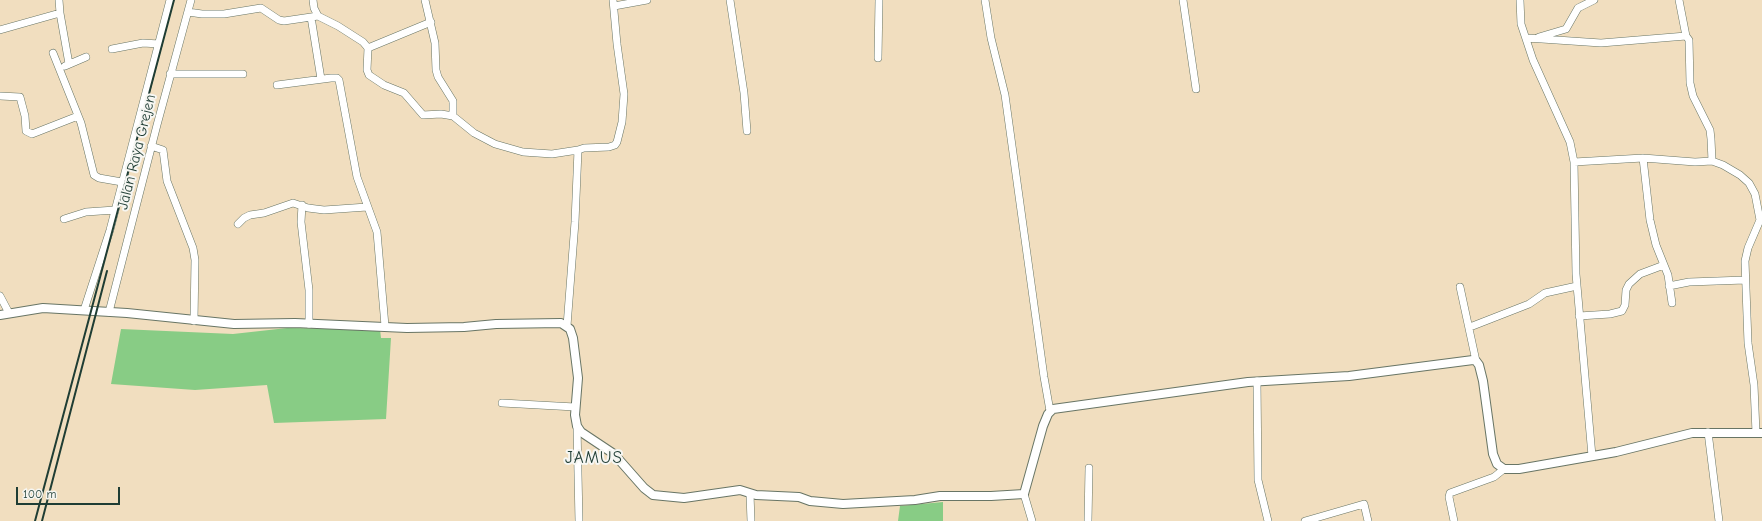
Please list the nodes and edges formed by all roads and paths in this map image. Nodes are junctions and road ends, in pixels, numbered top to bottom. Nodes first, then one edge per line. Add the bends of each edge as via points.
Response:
1 (59, 0) edge
2 (170, 0) edge
3 (191, 0) edge
4 (313, 0) edge
5 (425, 0) edge
6 (647, 0) edge
7 (730, 0) edge
8 (879, 0) edge
9 (985, 0) edge
10 (1183, 0) edge
11 (1520, 0) edge
12 (1594, 0) edge
13 (1679, 0) edge
14 (613, 3) edge
15 (188, 12) junction
16 (60, 13) junction
17 (314, 16) junction
18 (431, 22) junction
19 (0, 30) edge
20 (1686, 36) junction
21 (1530, 38) junction
22 (158, 44) junction
23 (368, 48) junction
24 (112, 49) dead end
25 (53, 53) dead end
26 (86, 57) dead end
27 (878, 58) dead end
28 (68, 64) junction
29 (59, 68) junction
30 (170, 74) junction
31 (243, 74) dead end
32 (321, 79) junction
33 (277, 85) dead end
34 (1196, 89) dead end
35 (0, 96) edge
36 (78, 116) junction
37 (453, 116) junction
38 (747, 131) dead end
39 (151, 146) junction
40 (578, 150) junction
41 (1643, 158) junction
42 (1574, 162) junction
43 (1712, 162) junction
44 (122, 182) junction
45 (302, 205) junction
46 (367, 207) junction
47 (115, 210) junction
48 (64, 219) dead end
49 (1760, 223) edge
50 (238, 224) dead end
51 (1664, 265) junction
52 (1745, 280) junction
53 (1577, 286) junction
54 (1669, 286) junction
55 (1460, 287) dead end
56 (0, 296) edge
57 (1672, 303) dead end
58 (84, 310) junction
59 (109, 312) junction
60 (4, 314) edge
61 (1579, 316) junction
62 (194, 321) junction
63 (309, 324) junction
64 (385, 326) junction
65 (567, 326) junction
66 (1470, 328) junction
67 (1476, 361) junction
68 (1257, 381) junction
69 (502, 403) dead end
70 (575, 407) junction
71 (1050, 411) junction
72 (577, 426) junction
73 (1708, 432) junction
74 (1759, 433) edge
75 (1592, 456) junction
76 (1090, 468) dead end
77 (1504, 469) junction
78 (750, 494) junction
79 (1024, 494) junction
80 (579, 521) edge
81 (751, 521) edge
82 (1032, 521) edge
83 (1088, 521) edge
84 (1268, 521) edge
85 (1305, 521) edge
86 (1368, 521) edge
87 (1454, 521) edge
88 (1719, 521) edge

1 - 16 street
2 - 22 street
3 - 15 street, Jalan Raya Grejen
4 - 17 street
5 - 18 street
6 - 14 street
7 - 38 street
8 - 27 street
9 - 71 street via 1005,96
10 - 34 street
11 - 21 street via 1521,24
12 - 21 street via 1578,8 1566,30
13 - 20 street
14 - 40 street via 624,94 622,122 614,145
15 - 17 street via 224,14 261,8 284,21
15 - 30 street, Jalan Raya Grejen
16 - 19 street
16 - 28 street
17 - 23 street via 338,26
17 - 32 street
18 - 23 street
18 - 37 street via 436,70 454,101
20 - 21 street via 1601,43
20 - 43 street via 1689,40 1690,83 1693,96 1710,130
21 - 42 street via 1533,60 1570,142
22 - 24 street via 143,43
22 - 44 street
23 - 37 street via 367,70 372,78 404,93 423,115
25 - 29 street
26 - 28 street
28 - 29 street
29 - 36 street
30 - 31 street
30 - 39 street, Jalan Raya Grejen
32 - 33 street
32 - 46 street via 339,80 357,177
35 - 36 street via 20,97 26,131 32,134
36 - 44 street via 94,174 99,178
37 - 40 street via 474,133 495,144 523,152 552,154
39 - 59 street, Jalan Raya Grejen
39 - 62 street via 163,150 167,181 193,248
40 - 65 street
41 - 42 street
41 - 43 street
41 - 51 street via 1650,220
42 - 53 street
43 - 49 street via 1723,164 1749,183 1758,204
44 - 47 street
45 - 46 street via 324,210
45 - 50 street via 287,204 244,218
45 - 63 street
46 - 64 street via 377,232
47 - 48 street via 86,212
47 - 58 street
49 - 52 street via 1748,248
51 - 54 street
51 - 61 street via 1640,274 1629,284 1622,311
52 - 54 street via 1689,282
52 - 74 street via 1748,343
53 - 61 street
53 - 66 street via 1545,293 1529,304
54 - 57 street
55 - 66 street
56 - 60 street
58 - 59 street
58 - 60 street via 43,308
59 - 62 street
61 - 75 street
62 - 63 street
63 - 64 street
64 - 65 street via 434,328 561,323
65 - 70 street via 573,338 578,378
66 - 67 street
67 - 68 street via 1349,376
67 - 77 street via 1483,381 1493,454 1497,464
68 - 71 street
68 - 84 street via 1258,480
69 - 70 street
70 - 72 street
71 - 79 street via 1043,426
72 - 78 street via 581,432 614,454 644,488 653,494 684,498 740,490
72 - 80 street
73 - 74 street
73 - 75 street via 1681,435
73 - 88 street
75 - 77 street via 1519,469
76 - 83 street
77 - 87 street via 1497,476 1450,493
78 - 79 street via 799,497 810,501 843,504 940,496
78 - 81 street
79 - 82 street
85 - 86 street via 1364,504

